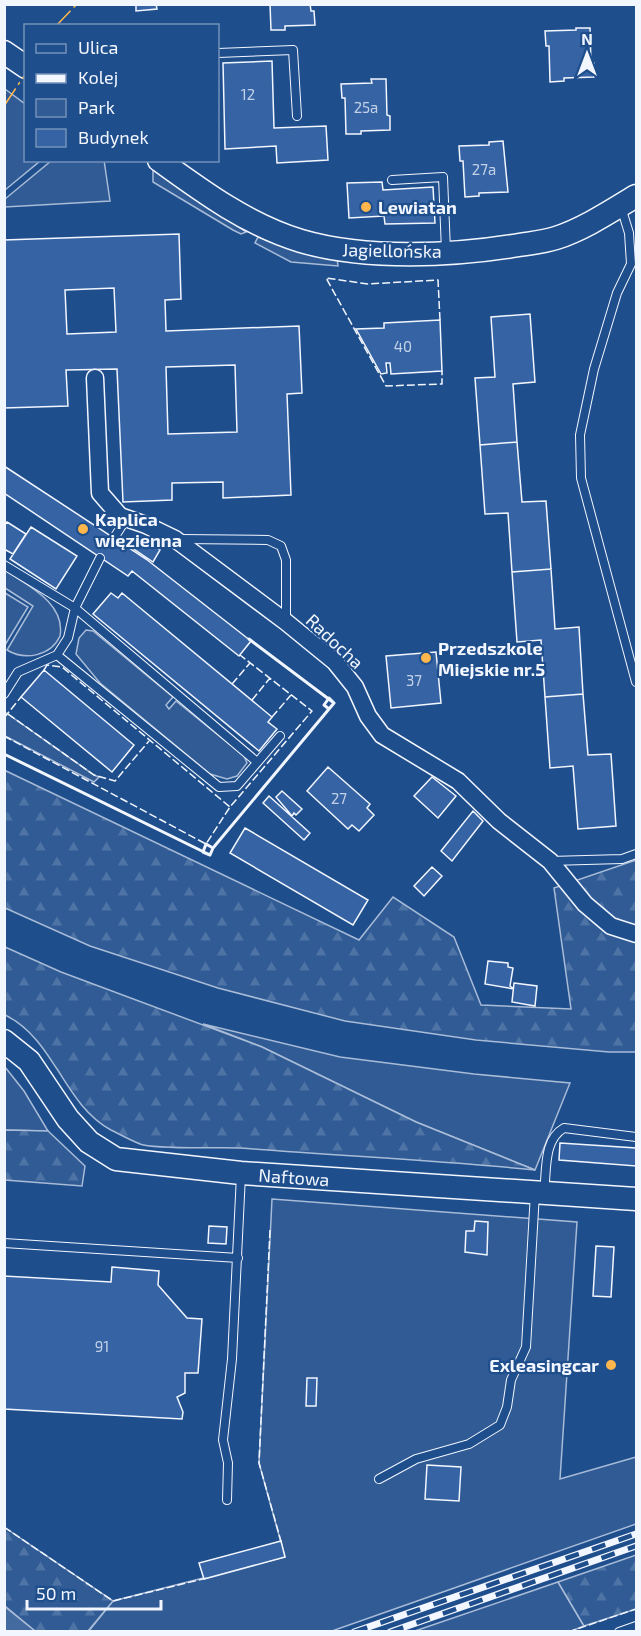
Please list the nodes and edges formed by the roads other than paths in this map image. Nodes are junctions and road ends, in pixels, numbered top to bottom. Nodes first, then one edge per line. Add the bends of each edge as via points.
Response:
1 (4, 52) edge
2 (219, 53) edge
3 (24, 66) edge
4 (297, 116) dead end
5 (162, 162) edge
6 (392, 180) dead end
7 (629, 200) edge
8 (446, 252) junction
9 (634, 268) edge
10 (94, 378) dead end
11 (126, 519) junction
12 (114, 538) dead end
13 (176, 539) junction
14 (100, 558) dead end
15 (4, 565) edge
16 (75, 608) junction
17 (286, 622) junction
18 (57, 655) junction
19 (636, 682) edge
20 (4, 694) edge
21 (280, 736) dead end
22 (257, 762) junction
23 (636, 854) edge
24 (550, 861) junction
25 (636, 934) edge
26 (4, 1041) edge
27 (636, 1137) edge
28 (242, 1173) junction
29 (539, 1193) junction
30 (636, 1199) edge
31 (4, 1243) edge
32 (238, 1258) junction
33 (379, 1479) dead end
34 (227, 1500) dead end
35 (636, 1626) edge
36 (619, 1632) edge

1 - 3 street
2 - 4 lane via 293,50
5 - 8 street, Jagiellońska via 212,199 301,241 361,251
6 - 8 lane via 443,177
7 - 8 street, Jagiellońska via 555,238 489,250
7 - 9 lane via 628,233
9 - 19 lane via 617,293 594,369 580,435 581,478
10 - 11 street, Radocha via 100,493
11 - 12 lane
11 - 13 street, Radocha
13 - 17 street, Radocha
13 - 17 lane via 268,540 281,546 286,560
14 - 16 lane
15 - 16 lane
16 - 18 lane via 68,638
16 - 22 lane
17 - 24 street, Radocha via 335,662 355,687 382,735 458,781 499,821
18 - 20 lane via 18,672
18 - 22 lane via 210,783 237,786
21 - 22 lane
23 - 24 lane via 622,859
24 - 25 street, Radocha via 611,926
26 - 28 street, Naftowa via 29,1061 68,1119 89,1142 116,1159
27 - 29 lane via 564,1128 555,1134 549,1147
28 - 29 street, Naftowa
28 - 32 lane
29 - 30 street, Naftowa
29 - 33 lane via 526,1347 511,1380 500,1425 469,1444 416,1459
31 - 32 lane
32 - 34 lane via 223,1440 228,1463
35 - 36 lane

